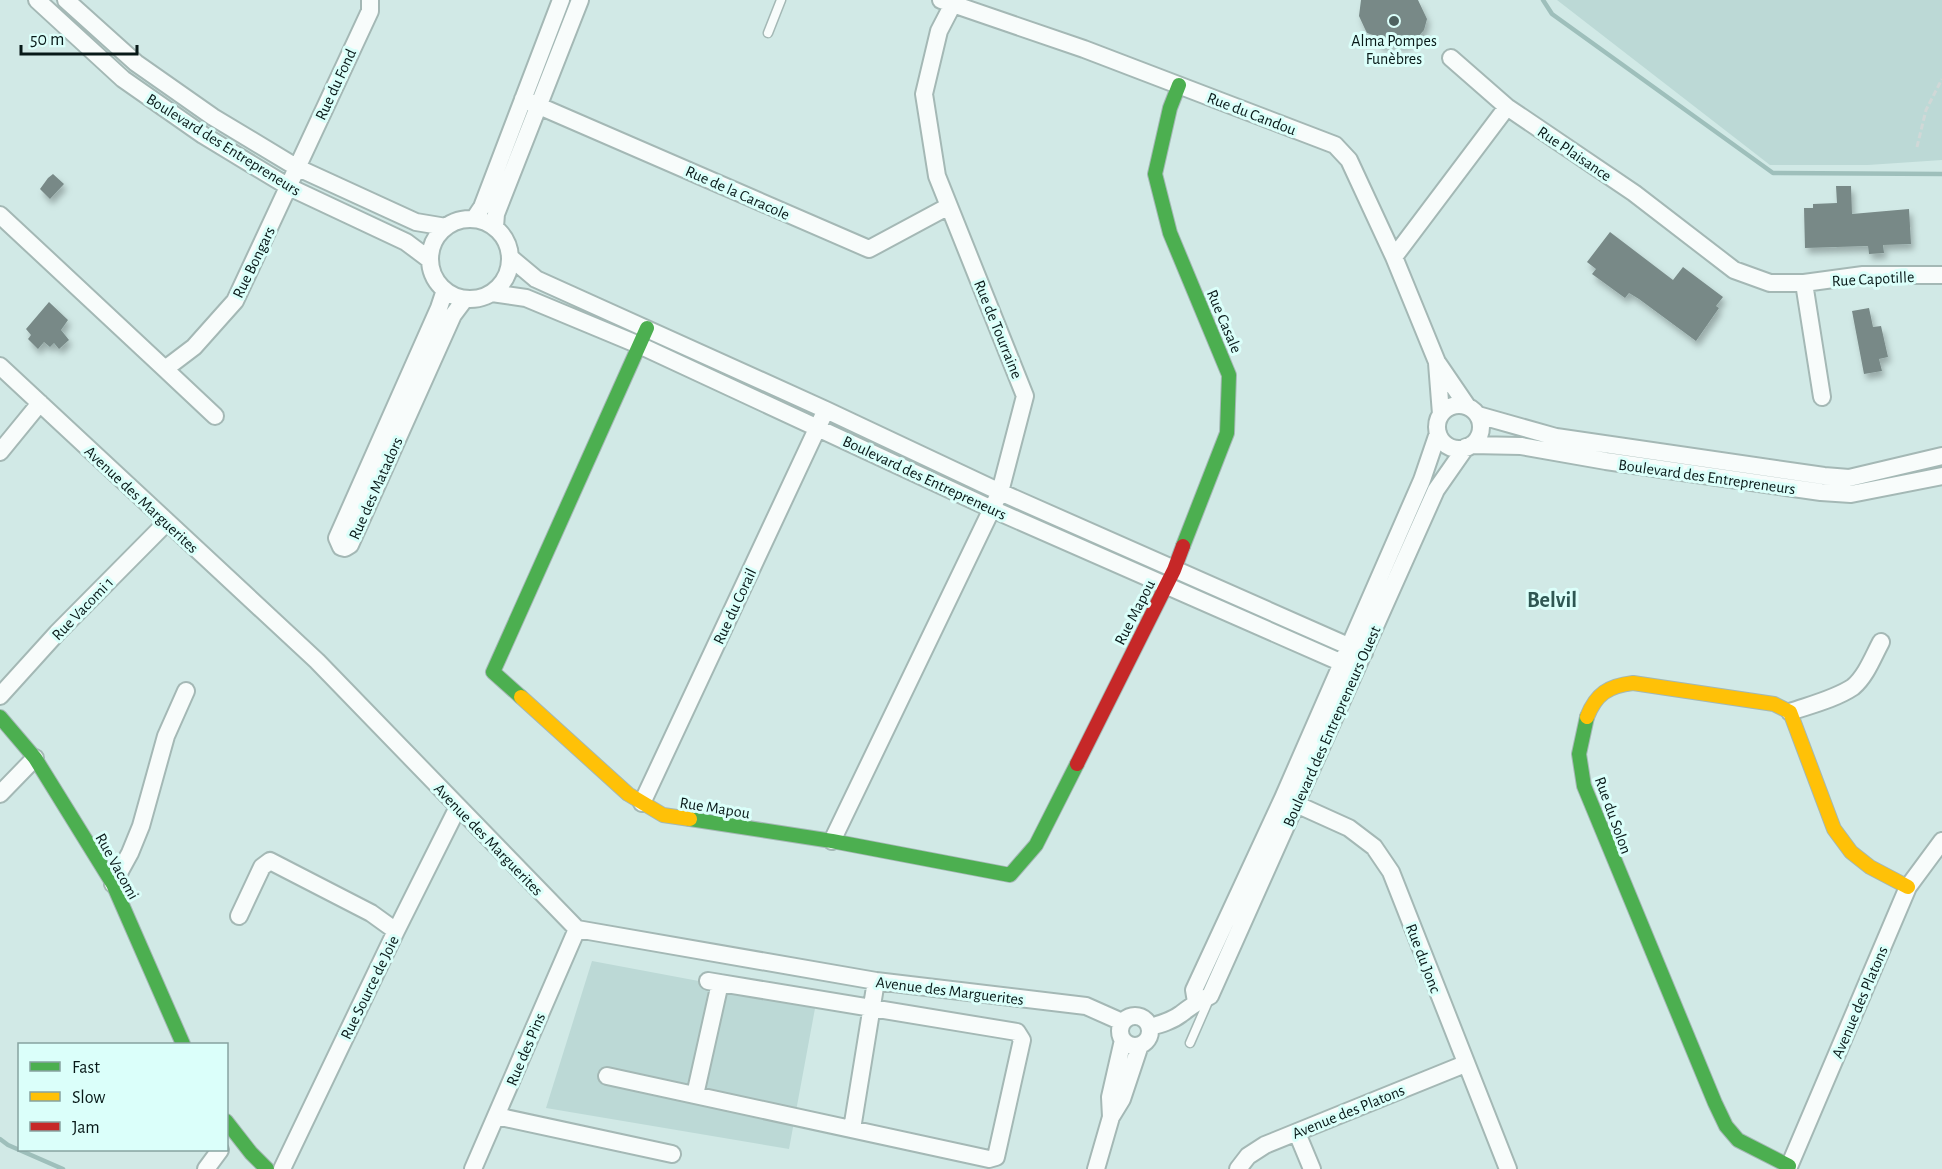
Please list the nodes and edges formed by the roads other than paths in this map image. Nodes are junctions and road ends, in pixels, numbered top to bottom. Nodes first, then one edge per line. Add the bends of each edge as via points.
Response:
1 (37, 0) edge
2 (66, 0) edge
3 (370, 0) edge
4 (561, 0) edge
5 (580, 0) edge
6 (781, 0) edge
7 (947, 2) edge
8 (768, 33) dead end
9 (1451, 58) dead end
10 (136, 63) junction
11 (123, 80) junction
12 (1179, 85) junction
13 (531, 102) junction
14 (1507, 107) junction
15 (296, 167) junction
16 (289, 187) junction
17 (949, 206) junction
18 (0, 216) edge
19 (474, 219) junction
20 (446, 227) junction
21 (495, 227) junction
22 (1394, 257) junction
23 (511, 258) junction
24 (430, 260) junction
25 (1942, 275) edge
26 (1804, 283) junction
27 (445, 290) junction
28 (492, 293) junction
29 (465, 299) junction
30 (647, 328) junction
31 (639, 345) junction
32 (1437, 362) junction
33 (0, 366) edge
34 (165, 369) junction
35 (1822, 397) dead end
36 (40, 404) junction
37 (826, 410) junction
38 (1472, 410) junction
39 (1441, 414) junction
40 (215, 416) dead end
41 (818, 426) junction
42 (1438, 433) junction
43 (1554, 445) junction
44 (1468, 446) junction
45 (0, 452) edge
46 (1942, 456) edge
47 (1942, 477) edge
48 (1830, 485) junction
49 (1000, 492) junction
50 (992, 508) junction
51 (167, 522) junction
52 (1174, 570) junction
53 (1166, 586) junction
54 (1881, 642) dead end
55 (1356, 650) junction
56 (1349, 666) junction
57 (186, 691) dead end
58 (0, 696) edge
59 (1790, 712) junction
60 (0, 717) edge
61 (35, 758) junction
62 (0, 794) edge
63 (1289, 801) junction
64 (642, 803) junction
65 (458, 807) junction
66 (832, 841) junction
67 (1942, 841) edge
68 (113, 884) junction
69 (1908, 886) junction
70 (239, 916) dead end
71 (577, 929) junction
72 (396, 931) junction
73 (876, 981) junction
74 (1203, 999) junction
75 (872, 1008) junction
76 (1122, 1022) junction
77 (1150, 1028) junction
78 (1123, 1040) junction
79 (182, 1043) edge
80 (1190, 1043) dead end
81 (1140, 1045) junction
82 (1465, 1064) junction
83 (607, 1076) dead end
84 (695, 1095) junction
85 (496, 1116) junction
86 (1111, 1117) junction
87 (852, 1130) junction
88 (229, 1131) edge
89 (1297, 1133) junction
90 (219, 1151) edge
91 (672, 1154) dead end
92 (1788, 1168) edge
93 (206, 1169) edge
94 (267, 1169) edge
95 (282, 1169) edge
96 (473, 1169) edge
97 (1096, 1169) edge
98 (1238, 1169) edge
99 (1312, 1169) edge
100 (1508, 1169) edge

1 - 11 street, Boulevard des Entrepreneurs
2 - 10 street, Boulevard des Entrepreneurs
3 - 15 street, Rue du Fond via 370,11
4 - 13 street
5 - 13 street
6 - 8 lane
7 - 12 street, Rue du Candou
7 - 17 street, Rue de Tourraine via 924,94 938,176
9 - 14 street, Rue Plaisance
10 - 11 lane
10 - 15 street, Boulevard des Entrepreneurs via 213,117
11 - 16 street, Boulevard des Entrepreneurs
12 - 22 street, Rue du Candou via 1335,145 1349,160
12 - 52 street, Rue Casale via 1155,174 1170,233 1229,375 1227,433
13 - 17 street, Rue de la Caracole via 869,249
13 - 19 street
13 - 21 street
14 - 22 street
14 - 26 street, Rue Plaisance via 1634,193 1734,270 1770,283
15 - 16 street, Rue Bongars
15 - 20 street, Boulevard des Entrepreneurs via 416,222
16 - 24 street, Boulevard des Entrepreneurs via 406,242
16 - 34 street, Rue Bongars via 235,301 194,347
17 - 49 street, Rue de Tourraine via 1025,396
18 - 34 street
19 - 20 street via 456,221
19 - 21 street
20 - 24 street via 434,242
21 - 23 street via 508,244
22 - 32 street, Rue du Candou
23 - 28 street via 506,278
23 - 30 street, Boulevard des Entrepreneurs via 536,279
24 - 27 street via 434,277
25 - 26 street, Rue Capotille via 1863,275
26 - 35 street
27 - 29 street
27 - 29 street, Rue des Matadors via 337,538 340,547 350,545 453,315
28 - 29 street
28 - 31 street, Boulevard des Entrepreneurs via 526,298
30 - 31 street, Rue Mapou
30 - 37 street, Boulevard des Entrepreneurs
31 - 41 street, Boulevard des Entrepreneurs
31 - 64 street, Rue Mapou via 493,672
32 - 38 street, Rue du Candou
32 - 39 street, Rue du Candou
33 - 36 street, Avenue des Marguerites
34 - 40 street
36 - 45 street
36 - 51 street, Avenue des Marguerites
37 - 41 street, Rue du Corail
37 - 49 street, Boulevard des Entrepreneurs
38 - 39 street via 1455,405
38 - 43 street, Boulevard des Entrepreneurs
38 - 44 street via 1480,420 1480,431
39 - 42 street
41 - 50 street, Boulevard des Entrepreneurs
41 - 64 street, Rue du Corail
42 - 44 street, Boulevard des Entrepreneurs via 1447,445
42 - 55 street, Boulevard des Entrepreneurs Ouest
43 - 44 street, Boulevard des Entrepreneurs
43 - 48 street, Boulevard des Entrepreneurs
44 - 55 street, Boulevard des Entrepreneurs Ouest via 1436,490
46 - 48 street, Boulevard des Entrepreneurs
47 - 48 street, Boulevard des Entrepreneurs via 1851,495
49 - 50 street, Rue de Tourraine
49 - 52 street, Boulevard des Entrepreneurs
50 - 53 street, Boulevard des Entrepreneurs
50 - 66 street, Rue de Tourraine
51 - 58 street, Rue Vacomi 1
51 - 65 street, Avenue des Marguerites via 317,661
52 - 53 street, Rue Mapou
52 - 55 street, Boulevard des Entrepreneurs
53 - 56 street, Boulevard des Entrepreneurs
53 - 66 street, Rue Mapou via 1036,845 1010,875
54 - 59 street via 1854,686
55 - 56 street, Boulevard des Entrepreneurs Ouest
56 - 63 street, Boulevard des Entrepreneurs Ouest
57 - 68 street via 166,736 141,826
59 - 69 street via 1834,829 1851,852 1870,867
59 - 92 street, Rue du Solon via 1774,704 1633,682 1617,685 1603,691 1593,702 1585,720 1579,760 1594,814 1722,1118 1738,1140
60 - 61 street, Rue Vacomi
61 - 62 street
61 - 68 street, Rue Vacomi
63 - 74 street, Boulevard des Entrepreneurs Ouest
63 - 82 street, Rue du Jonc via 1349,828 1374,848 1391,872
64 - 66 street, Rue Mapou via 663,815
65 - 71 street, Avenue des Marguerites
65 - 72 street, Rue Source de Joie
67 - 69 street, Avenue des Platons
68 - 79 street, Rue Vacomi
69 - 92 street, Avenue des Platons
70 - 72 street via 262,867 270,861 371,913
71 - 73 street, Avenue des Marguerites
71 - 85 street, Rue des Pins
72 - 95 street, Rue Source de Joie
73 - 75 street
73 - 76 street, Avenue des Marguerites via 1086,1006
74 - 77 street, Boulevard des Entrepreneurs Ouest via 1168,1022
74 - 80 lane
75 - 84 street via 714,982
75 - 87 street
75 - 87 street via 1017,1032 1022,1040 993,1158
76 - 77 street, Avenue des Marguerites via 1134,1015 1147,1021
76 - 78 street
77 - 81 street via 1148,1038
78 - 81 street
78 - 86 street via 1110,1097
81 - 86 street via 1122,1099
82 - 89 street, Avenue des Platons
82 - 100 street, Rue du Jonc
83 - 84 street
84 - 87 street
85 - 91 street
85 - 96 street, Rue des Pins
86 - 97 street
88 - 94 street
89 - 98 street, Avenue des Platons via 1265,1145 1248,1156
89 - 99 street
90 - 93 street

